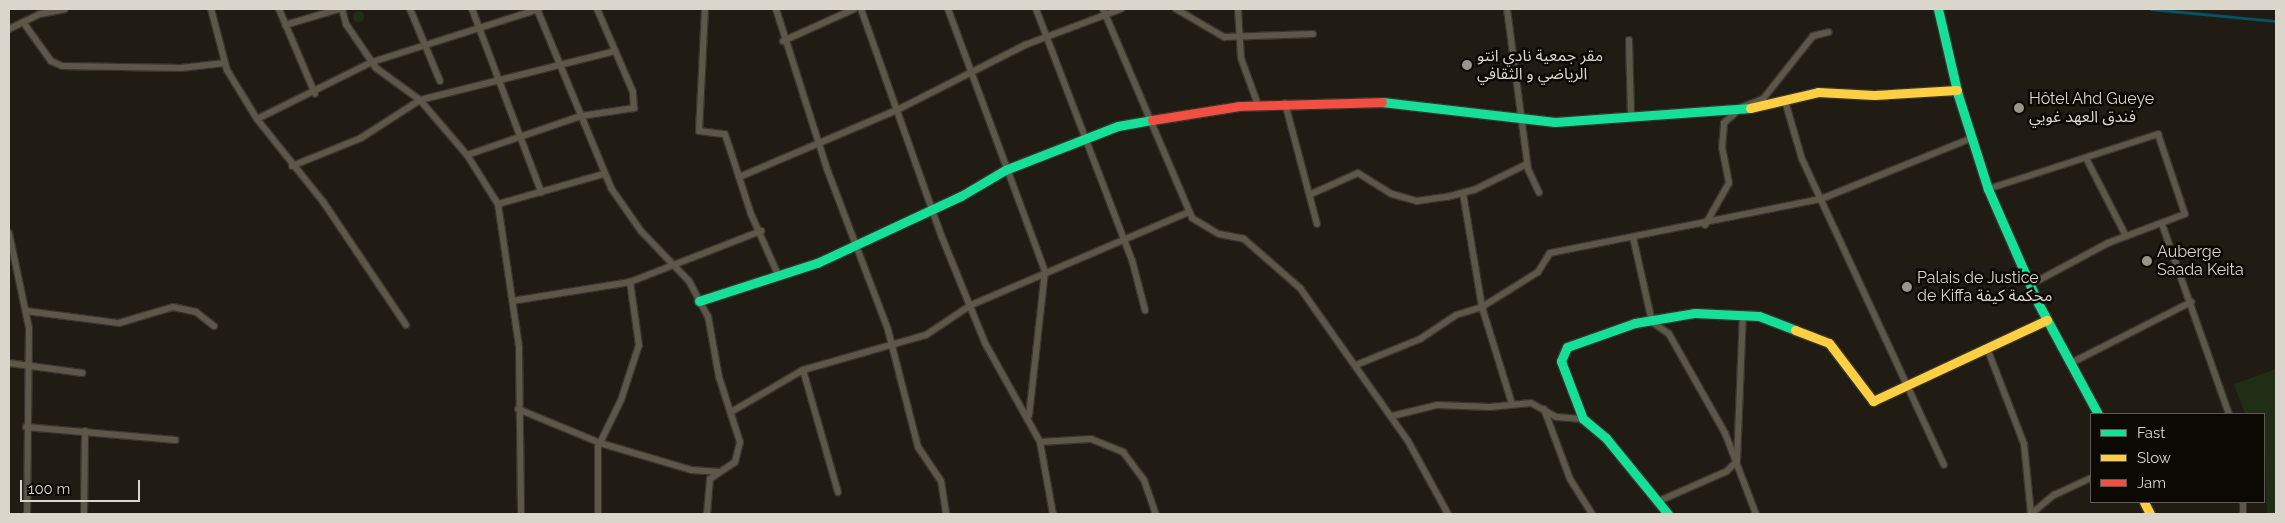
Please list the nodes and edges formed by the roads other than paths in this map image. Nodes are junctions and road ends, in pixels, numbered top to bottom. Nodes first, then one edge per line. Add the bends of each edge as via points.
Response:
1 (65, 9) edge
2 (210, 9) edge
3 (279, 9) edge
4 (340, 9) edge
5 (410, 9) edge
6 (472, 9) edge
7 (538, 9) edge
8 (597, 9) edge
9 (705, 9) edge
10 (776, 9) edge
11 (854, 9) edge
12 (861, 9) edge
13 (948, 9) edge
14 (1036, 9) edge
15 (1121, 9) edge
16 (1176, 9) edge
17 (1238, 9) edge
18 (1507, 9) edge
19 (1938, 9) edge
20 (1104, 11) edge
21 (23, 22) junction
22 (285, 25) junction
23 (480, 27) junction
24 (9, 29) edge
25 (1829, 32) dead end
26 (1313, 34) dead end
27 (1046, 36) junction
28 (1238, 37) junction
29 (1630, 40) dead end
30 (783, 41) junction
31 (424, 44) junction
32 (615, 51) junction
33 (372, 62) junction
34 (225, 63) junction
35 (560, 65) junction
36 (970, 73) junction
37 (440, 81) dead end
38 (497, 82) junction
39 (1957, 90) junction
40 (315, 94) junction
41 (420, 100) junction
42 (1785, 102) junction
43 (1285, 103) junction
44 (1258, 105) junction
45 (1742, 106) junction
46 (897, 110) junction
47 (581, 116) junction
48 (1632, 117) junction
49 (257, 119) junction
50 (1150, 120) junction
51 (1524, 121) junction
52 (523, 136) junction
53 (1972, 138) junction
54 (1085, 139) junction
55 (819, 146) junction
56 (467, 155) junction
57 (2086, 158) junction
58 (1527, 164) junction
59 (292, 166) junction
60 (1005, 170) junction
61 (604, 174) junction
62 (739, 178) junction
63 (1988, 189) junction
64 (541, 192) junction
65 (1463, 193) junction
66 (1539, 193) dead end
67 (1311, 194) junction
68 (1822, 199) junction
69 (498, 204) junction
70 (932, 209) junction
71 (1188, 212) junction
72 (1318, 224) dead end
73 (2162, 224) junction
74 (1705, 225) junction
75 (760, 231) junction
76 (9, 233) edge
77 (2126, 236) junction
78 (1122, 237) junction
79 (1633, 237) junction
80 (856, 246) junction
81 (674, 263) junction
82 (1045, 271) junction
83 (779, 277) junction
84 (630, 282) junction
85 (2030, 285) junction
86 (512, 301) junction
87 (700, 301) junction
88 (2191, 302) junction
89 (971, 305) junction
90 (1482, 306) junction
91 (1145, 310) dead end
92 (26, 312) junction
93 (1743, 314) junction
94 (2047, 320) junction
95 (1652, 322) junction
96 (406, 325) dead end
97 (214, 326) dead end
98 (893, 347) junction
99 (1987, 348) junction
100 (9, 363) edge
101 (2071, 363) junction
102 (1356, 365) junction
103 (28, 366) junction
104 (802, 370) junction
105 (82, 373) dead end
106 (1907, 385) junction
107 (1512, 404) junction
108 (518, 409) junction
109 (1544, 409) junction
110 (731, 412) junction
111 (2097, 413) edge
112 (2229, 413) edge
113 (1029, 415) junction
114 (1392, 416) junction
115 (1583, 419) junction
116 (26, 427) junction
117 (84, 431) junction
118 (175, 440) dead end
119 (600, 442) junction
120 (1040, 442) junction
121 (1737, 461) junction
122 (1944, 465) dead end
123 (717, 472) junction
124 (2090, 478) edge
125 (838, 492) dead end
126 (1659, 501) junction
127 (26, 514) edge
128 (84, 514) edge
129 (522, 514) edge
130 (598, 514) edge
131 (707, 514) edge
132 (946, 514) edge
133 (1053, 514) edge
134 (1156, 514) edge
135 (1448, 514) edge
136 (1592, 514) edge
137 (1668, 514) edge
138 (1756, 514) edge
139 (2031, 514) edge

1 - 21 street
2 - 34 street
3 - 22 street
4 - 22 street
4 - 33 street via 346,24
5 - 31 street
6 - 23 street
7 - 23 street
7 - 35 street
8 - 32 street
9 - 62 street via 699,131 725,134
10 - 30 street
11 - 30 street
12 - 46 street
13 - 36 street
14 - 27 street
15 - 20 street
16 - 28 street via 1210,32
17 - 28 street
18 - 51 street
19 - 39 street
20 - 27 street
20 - 50 street
21 - 24 street
21 - 34 street via 51,61 62,66 181,68
22 - 40 street
23 - 31 street
23 - 38 street
25 - 45 street via 1813,36 1763,99
26 - 28 street
27 - 36 street
27 - 54 street
28 - 44 street
29 - 48 street
30 - 55 street
31 - 33 street
31 - 37 street
32 - 35 street
32 - 47 street via 633,92 634,108
33 - 40 street
33 - 41 street
34 - 49 street
35 - 38 street
35 - 47 street
36 - 46 street
36 - 60 street
38 - 41 street
38 - 52 street
39 - 42 street via 1874,95 1818,92
39 - 53 street
40 - 49 street
41 - 56 street
41 - 59 street via 361,138
42 - 45 street
42 - 68 street via 1802,159
43 - 44 street
43 - 51 street via 1365,98
43 - 67 street
44 - 50 street
45 - 48 street
45 - 74 street via 1724,123 1722,148 1729,182
46 - 55 street
46 - 70 street
47 - 52 street
47 - 61 street
48 - 51 street
49 - 59 street
50 - 54 street
50 - 71 street
51 - 58 street
52 - 56 street
52 - 64 street
53 - 63 street
53 - 68 street
54 - 60 street
54 - 78 street
55 - 62 street
55 - 80 street
56 - 69 street
57 - 63 street
57 - 73 street via 2158,134 2185,214
57 - 77 street
58 - 65 street
58 - 66 street
59 - 96 street via 324,203
60 - 70 street
60 - 82 street
61 - 64 street
61 - 81 street via 641,231
62 - 75 street
63 - 85 street
64 - 69 street
65 - 67 street via 1417,201 1392,194 1358,173
65 - 90 street
67 - 72 street
68 - 74 street
68 - 106 street
69 - 86 street
70 - 80 street
70 - 89 street
71 - 78 street
71 - 102 street via 1204,227 1244,239 1263,253 1300,288
73 - 77 street
73 - 88 street
74 - 79 street
75 - 81 street
75 - 83 street
76 - 92 street
77 - 85 street
78 - 82 street
78 - 91 street
79 - 90 street via 1550,253 1538,272
79 - 95 street
80 - 83 street
80 - 98 street
81 - 84 street
81 - 87 street
82 - 89 street
82 - 113 street via 1039,354
83 - 87 street
84 - 86 street
84 - 119 street via 638,345 621,400
85 - 94 street
86 - 108 street via 519,347
87 - 110 street via 708,316
88 - 101 street
88 - 112 street
89 - 98 street via 926,335
89 - 113 street via 1009,393
90 - 102 street via 1456,315 1420,340
90 - 107 street
92 - 97 street via 119,323 173,307 196,312
92 - 103 street
93 - 95 street via 1695,313
93 - 106 street via 1829,343 1873,401
93 - 121 street
94 - 99 street
94 - 101 street
95 - 115 street via 1588,336 1567,347 1562,361 1565,378
95 - 121 street via 1669,334
98 - 104 street
98 - 132 street via 909,421 918,447 941,481
99 - 106 street
99 - 139 street via 2027,452
100 - 103 street
101 - 111 street
102 - 114 street
103 - 105 street
103 - 116 street
104 - 110 street
104 - 125 street
106 - 122 street
107 - 109 street via 1531,403
107 - 114 street via 1437,405
108 - 119 street
108 - 129 street
109 - 115 street via 1556,417
109 - 136 street via 1570,479
110 - 123 street via 740,454 735,462
113 - 120 street
114 - 135 street
115 - 126 street via 1606,438
116 - 117 street
116 - 127 street
117 - 118 street
117 - 128 street
119 - 123 street via 678,467
119 - 130 street
120 - 133 street
120 - 134 street via 1091,439 1123,452 1140,473
121 - 126 street via 1726,471
121 - 138 street
123 - 131 street via 710,479
124 - 139 street via 2054,495
126 - 137 street

